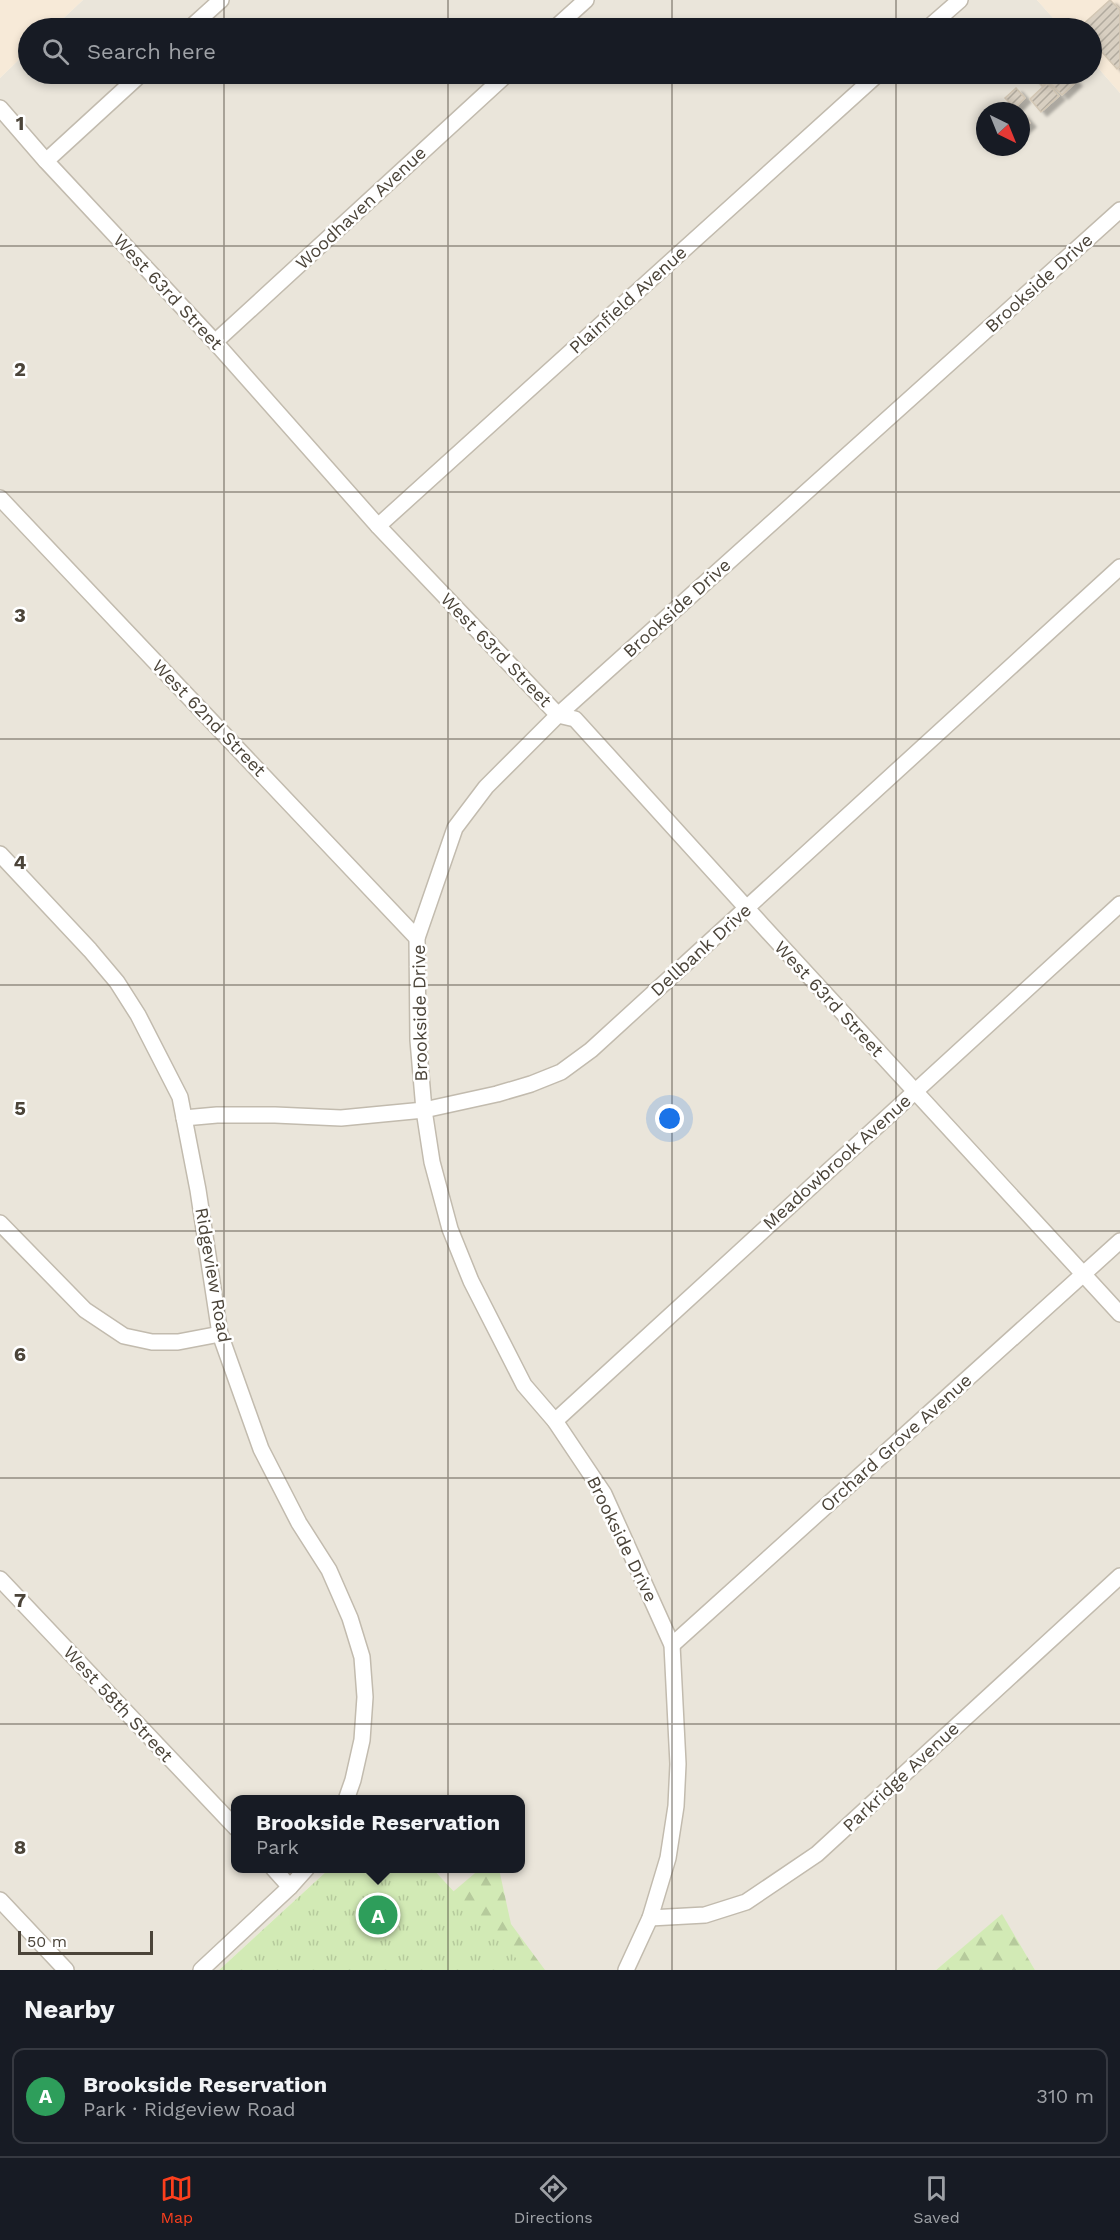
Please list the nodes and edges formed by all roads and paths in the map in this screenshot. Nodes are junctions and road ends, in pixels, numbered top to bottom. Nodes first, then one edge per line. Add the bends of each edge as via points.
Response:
1 (221, 0) edge
2 (586, 0) edge
3 (960, 0) edge
4 (201, 18) edge
5 (566, 18) edge
6 (939, 18) edge
7 (130, 84) edge
8 (496, 84) edge
9 (867, 84) edge
10 (0, 108) edge
11 (46, 161) junction
12 (1120, 210) edge
13 (214, 342) junction
14 (0, 498) edge
15 (378, 526) junction
16 (1120, 567) edge
17 (558, 715) junction
18 (0, 854) edge
19 (1120, 904) edge
20 (747, 909) junction
21 (417, 938) junction
22 (914, 1092) junction
23 (424, 1110) junction
24 (184, 1118) junction
25 (0, 1223) edge
26 (1120, 1241) edge
27 (1084, 1274) junction
28 (1120, 1314) edge
29 (220, 1334) junction
30 (555, 1421) junction
31 (1120, 1575) edge
32 (0, 1579) edge
33 (672, 1645) junction
34 (348, 1795) edge
35 (231, 1823) edge
36 (277, 1873) edge
37 (302, 1873) edge
38 (290, 1887) junction
39 (0, 1900) edge
40 (650, 1918) junction
41 (66, 1970) edge
42 (201, 1970) edge
43 (626, 1970) edge

1 - 4 street
2 - 5 street
3 - 6 street
7 - 11 street
8 - 13 street, Woodhaven Avenue
9 - 15 street, Plainfield Avenue
10 - 11 street, West 63rd Street
11 - 13 street, West 63rd Street
12 - 17 street, Brookside Drive
13 - 15 street, West 63rd Street
14 - 21 street, West 62nd Street
15 - 17 street, West 63rd Street
16 - 20 street, Dellbank Drive
17 - 20 street, West 63rd Street via 575,719
17 - 21 street, Brookside Drive via 486,787 455,828
18 - 24 street, Ridgeview Road via 117,982 180,1097
19 - 22 street, Meadowbrook Avenue
20 - 22 street, West 63rd Street
20 - 23 street, Dellbank Drive via 591,1050 561,1072 497,1094
21 - 23 street, Brookside Drive via 418,1040
22 - 27 street, West 63rd Street
22 - 30 street, Meadowbrook Avenue
23 - 24 street, Dellbank Drive via 341,1118
23 - 30 street, Brookside Drive via 432,1162 450,1229 471,1281 524,1385
24 - 29 street, Ridgeview Road
25 - 29 street via 85,1310 124,1336 178,1342
26 - 27 street, Orchard Grove Avenue
27 - 28 street, West 63rd Street
27 - 33 street, Orchard Grove Avenue
29 - 34 street, Ridgeview Road via 261,1449 328,1570 350,1618 362,1658 362,1740
30 - 33 street, Brookside Drive via 604,1494
31 - 40 street, Parkridge Avenue via 817,1854 746,1902 705,1914
32 - 35 street, West 58th Street
33 - 40 street, Brookside Drive via 678,1764 676,1806 668,1858
36 - 38 street
37 - 38 street
38 - 42 street
39 - 41 street
40 - 43 street, Brookside Drive

